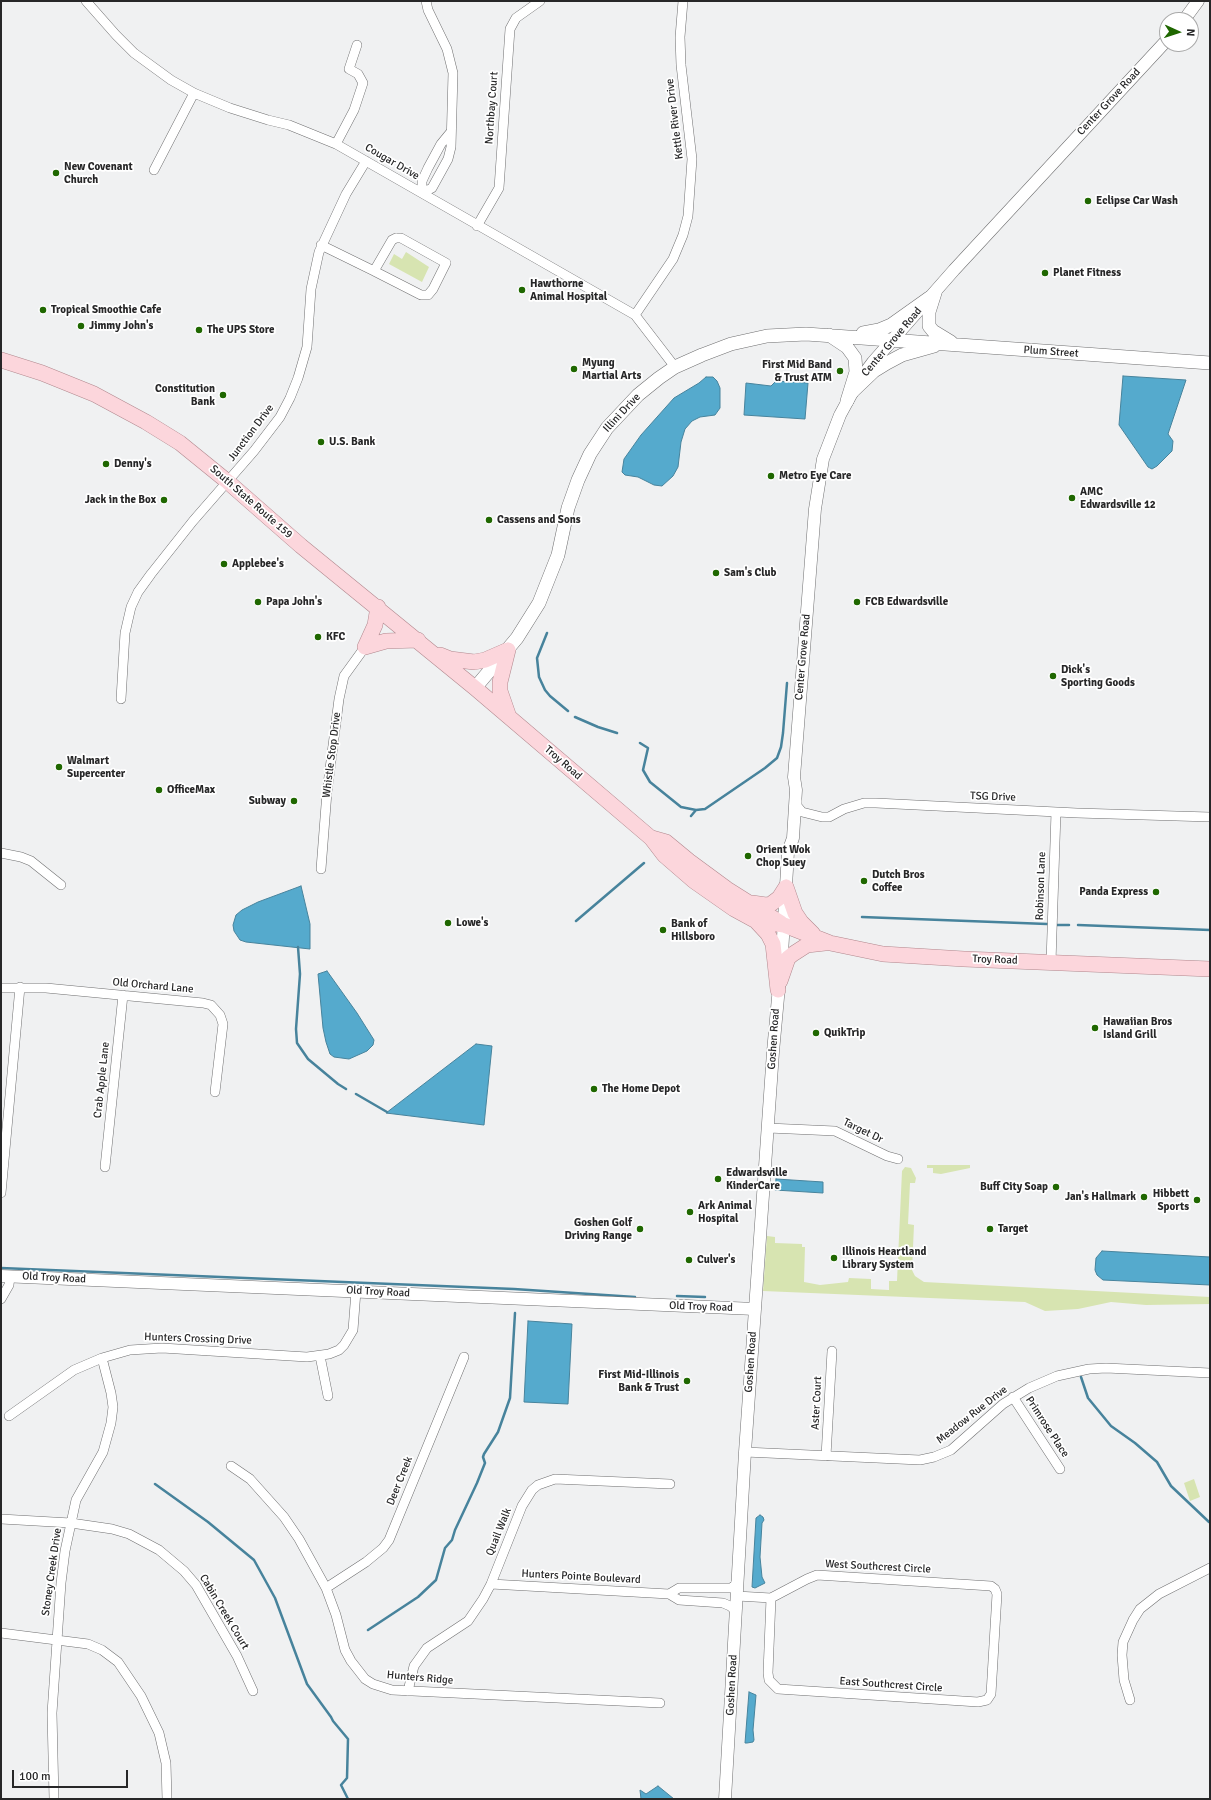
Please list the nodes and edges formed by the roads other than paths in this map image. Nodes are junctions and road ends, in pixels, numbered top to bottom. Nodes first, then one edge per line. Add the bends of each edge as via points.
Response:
1 (86, 1) edge
2 (426, 1) edge
3 (540, 1) edge
4 (683, 1) edge
5 (1198, 1) edge
6 (1190, 12) edge
7 (357, 45) dead end
8 (1159, 49) edge
9 (194, 93) junction
10 (450, 133) junction
11 (336, 144) junction
12 (366, 161) junction
13 (154, 170) dead end
14 (422, 193) junction
15 (477, 226) junction
16 (321, 245) junction
17 (374, 272) junction
18 (932, 295) junction
19 (635, 315) junction
20 (828, 334) junction
21 (892, 339) junction
22 (950, 344) junction
23 (1, 360) edge
24 (1210, 363) edge
25 (675, 367) junction
26 (849, 397) junction
27 (228, 482) junction
28 (378, 607) junction
29 (418, 640) junction
30 (365, 647) junction
31 (508, 650) junction
32 (433, 652) junction
33 (475, 688) junction
34 (121, 699) dead end
35 (509, 717) junction
36 (794, 777) junction
37 (796, 790) junction
38 (1056, 812) junction
39 (1210, 818) edge
40 (651, 838) junction
41 (788, 852) junction
42 (1, 853) edge
43 (321, 870) dead end
44 (61, 885) dead end
45 (786, 887) junction
46 (748, 902) junction
47 (756, 921) junction
48 (784, 925) junction
49 (824, 941) junction
50 (1051, 962) junction
51 (1210, 969) edge
52 (20, 987) junction
53 (779, 987) junction
54 (1, 988) edge
55 (123, 995) junction
56 (215, 1092) dead end
57 (768, 1128) junction
58 (898, 1159) dead end
59 (105, 1167) dead end
60 (1, 1193) edge
61 (5, 1276) edge
62 (356, 1291) junction
63 (1, 1299) edge
64 (755, 1309) junction
65 (832, 1351) dead end
66 (320, 1356) junction
67 (464, 1357) dead end
68 (102, 1358) junction
69 (1210, 1373) edge
70 (328, 1396) dead end
71 (1013, 1398) junction
72 (9, 1416) dead end
73 (745, 1452) junction
74 (826, 1456) junction
75 (231, 1466) dead end
76 (1060, 1469) dead end
77 (670, 1484) dead end
78 (1, 1518) edge
79 (71, 1523) junction
80 (1210, 1568) edge
81 (738, 1578) junction
82 (491, 1584) junction
83 (326, 1588) junction
84 (996, 1591) joint
85 (669, 1594) junction
86 (737, 1596) junction
87 (771, 1598) junction
88 (736, 1611) junction
89 (1, 1633) edge
90 (56, 1639) junction
91 (253, 1691) dead end
92 (408, 1691) junction
93 (1130, 1700) dead end
94 (660, 1704) dead end
95 (54, 1799) edge
96 (166, 1799) edge
97 (726, 1799) edge

1 - 9 street, Cougar Drive via 134,53
2 - 10 street via 447,49 454,73
3 - 15 street, Northbay Court via 516,18 510,29 499,188
4 - 19 street, Kettle River Drive via 680,64 692,159 688,216 672,259
5 - 6 street
7 - 11 street via 349,69 358,74 363,83 354,110
8 - 18 street, Center Grove Road
9 - 11 street, Cougar Drive
9 - 13 street
10 - 14 street via 428,168 422,181
10 - 14 street via 451,148 448,159 432,188
11 - 12 street, Cougar Drive
12 - 14 street, Cougar Drive
12 - 16 street, Junction Drive via 346,194
14 - 15 street, Cougar Drive
15 - 19 street, Cougar Drive
16 - 17 street
16 - 27 street, Junction Drive via 311,289 307,347 298,378 280,417
17 - 17 street via 426,296 433,289 446,263 401,238 396,238 392,240
18 - 20 main road via 904,316 879,330 850,335
18 - 21 street, Center Grove Road
18 - 22 main road via 929,326
19 - 25 street, Cougar Drive
20 - 21 main road, Illini Drive
20 - 25 main road, Illini Drive via 767,336 731,344
20 - 26 main road via 847,347 855,358 856,372
21 - 22 main road, Plum Street
21 - 26 street, Center Grove Road
22 - 24 main road, Plum Street
22 - 26 main road via 902,355 887,362 874,371
23 - 27 main road, South State Route 159 via 42,373 105,399 180,443
25 - 31 main road, Illini Drive via 638,395 607,428 590,454 568,508 561,543 547,585 530,620
26 - 36 street, Center Grove Road via 830,438 818,485
27 - 28 main road, South State Route 159 via 301,546
27 - 34 street, Junction Drive via 138,592 131,607 126,633
28 - 29 main road, South State Route 159
28 - 30 main road, Whistle Stop Drive via 375,625
29 - 30 main road via 386,641
29 - 32 main road, South State Route 159
30 - 43 street, Whistle Stop Drive via 344,676 340,692 327,792
31 - 32 main road via 474,662 450,659
31 - 33 main road, Illini Drive
31 - 35 main road via 500,691
32 - 33 main road, South State Route 159
33 - 35 main road, Troy Road
35 - 40 main road, Troy Road
36 - 37 street, Center Grove Road
36 - 41 street, Center Grove Road via 790,784 787,812
37 - 38 street, TSG Drive via 797,806 802,812 822,818 864,803
37 - 41 street, Center Grove Road via 793,838
38 - 39 street, TSG Drive
38 - 50 street, Robinson Lane
40 - 46 main road, Troy Road via 666,842
40 - 47 main road, Troy Road via 664,855 694,881
41 - 45 street, Center Grove Road
42 - 44 street via 31,861
45 - 46 main road via 771,904
45 - 48 street, Center Grove Road
45 - 49 main road via 798,918
46 - 48 main road, Troy Road
47 - 48 main road, Troy Road
47 - 53 main road via 773,944
48 - 49 main road, Troy Road
48 - 53 street, Goshen Road
49 - 50 main road, Troy Road via 883,954
49 - 53 main road via 807,945 788,958
50 - 51 main road, Troy Road
52 - 54 street, Old Orchard Lane
52 - 55 street, Old Orchard Lane
52 - 60 street
53 - 57 street, Goshen Road
55 - 56 street, Old Orchard Lane via 203,1003 216,1009 223,1024
55 - 59 street, Crab Apple Lane
57 - 58 street, Target Dr via 835,1131
57 - 64 street, Goshen Road
61 - 62 street, Old Troy Road
61 - 63 street via 9,1285
62 - 64 street, Old Troy Road
62 - 66 street, Hunters Crossing Drive via 349,1338 339,1350
64 - 73 street, Goshen Road
65 - 74 street, Aster Court
66 - 68 street, Hunters Crossing Drive via 162,1348 130,1350
66 - 70 street
67 - 83 street, Deer Creek via 389,1540 366,1562
68 - 72 street, Hunters Crossing Drive via 65,1376
68 - 79 street, Stoney Creek Drive via 113,1407 111,1423 103,1452 81,1491
69 - 71 street, Meadow Rue Drive via 1089,1369 1051,1378
71 - 74 street, Meadow Rue Drive via 992,1412 950,1450 934,1457 907,1461
71 - 76 street, Primrose Place
73 - 74 street, Meadow Rue Drive
73 - 81 street, Goshen Road
75 - 83 street, Hunters Ridge via 250,1479 284,1517
77 - 82 street, Quail Walk via 555,1479 538,1485 522,1506
78 - 79 street, Cabin Creek Court
79 - 90 street, Stoney Creek Drive via 61,1583
79 - 91 street, Cabin Creek Court via 129,1534 172,1560 196,1585 237,1656
80 - 93 street via 1159,1594 1145,1605 1133,1620 1123,1642 1122,1655 1124,1680
81 - 85 street, Hunters Pointe Boulevard via 731,1588 679,1588
81 - 86 street, Goshen Road
82 - 85 street, Hunters Pointe Boulevard
82 - 92 street, Quail Walk via 468,1621 432,1644 420,1656 414,1666
83 - 92 street, Hunters Ridge via 345,1650 357,1671 382,1688
84 - 87 street, West Southcrest Circle via 994,1587 989,1586 817,1575
84 - 87 street, East Southcrest Circle via 991,1694 987,1700 978,1702 778,1689 769,1680 768,1673
85 - 88 street, Hunters Pointe Boulevard via 679,1600 724,1603
86 - 87 street
86 - 88 street, Goshen Road
88 - 97 street, Goshen Road
89 - 90 street
90 - 95 street, Stoney Creek Drive via 52,1713
90 - 96 street via 78,1641 102,1650 118,1662 129,1676 159,1733 166,1763
92 - 94 street, Hunters Ridge

